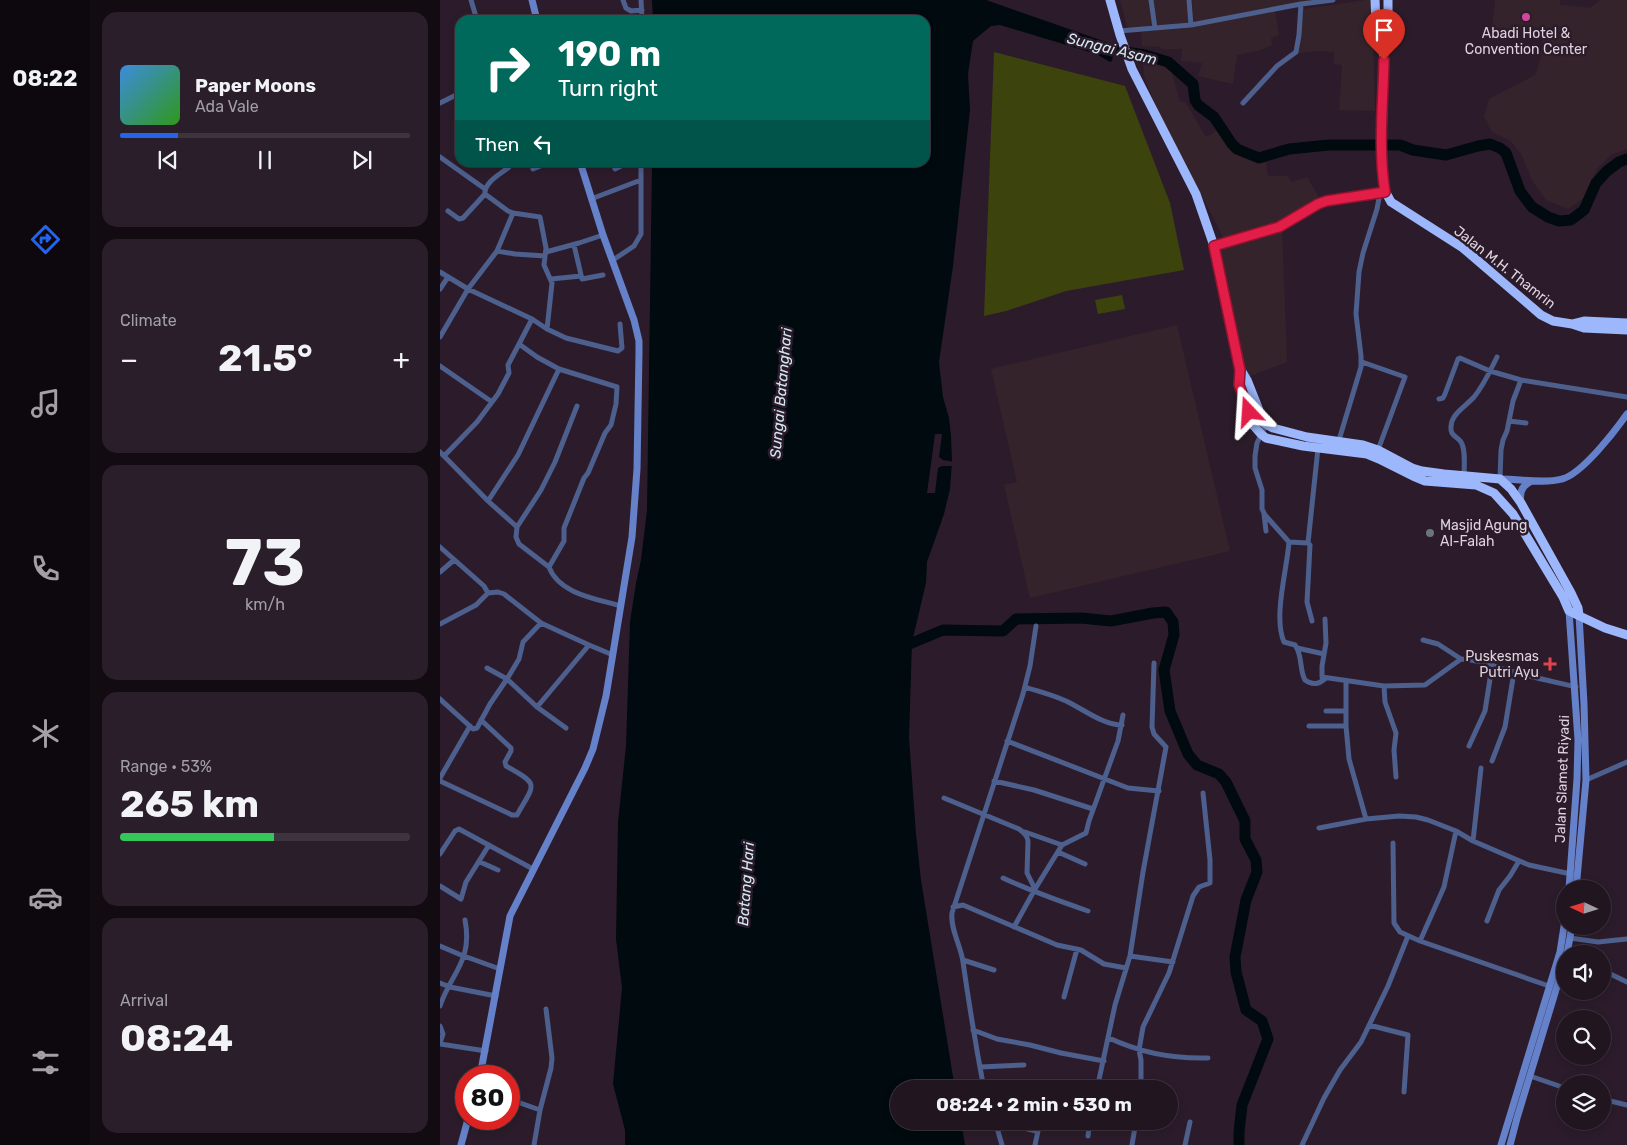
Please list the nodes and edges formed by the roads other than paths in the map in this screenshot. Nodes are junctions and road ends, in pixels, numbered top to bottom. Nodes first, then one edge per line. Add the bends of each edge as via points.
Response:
1 (471, 0) edge
2 (532, 0) edge
3 (623, 0) edge
4 (641, 0) edge
5 (1110, 0) edge
6 (1151, 0) edge
7 (1189, 0) edge
8 (1333, 0) edge
9 (1375, 0) edge
10 (1388, 0) edge
11 (1301, 4) junction
12 (642, 10) junction
13 (476, 15) edge
14 (536, 15) edge
15 (642, 15) edge
16 (1192, 25) junction
17 (1155, 28) junction
18 (1119, 33) junction
19 (1384, 44) junction
20 (455, 96) edge
21 (440, 103) edge
22 (1243, 103) dead end
23 (440, 157) edge
24 (509, 167) edge
25 (537, 167) edge
26 (581, 167) edge
27 (619, 167) edge
28 (641, 167) edge
29 (532, 169) dead end
30 (615, 169) dead end
31 (641, 180) junction
32 (485, 191) junction
33 (1383, 192) junction
34 (591, 199) junction
35 (448, 211) dead end
36 (513, 213) junction
37 (603, 235) junction
38 (574, 245) junction
39 (1214, 246) junction
40 (497, 251) junction
41 (545, 254) junction
42 (613, 260) junction
43 (440, 272) edge
44 (603, 275) dead end
45 (581, 276) junction
46 (448, 277) junction
47 (551, 279) junction
48 (440, 289) edge
49 (468, 289) junction
50 (532, 319) junction
51 (1627, 323) edge
52 (620, 324) dead end
53 (1572, 324) junction
54 (547, 328) junction
55 (1627, 330) edge
56 (440, 337) edge
57 (519, 344) junction
58 (1497, 357) dead end
59 (441, 360) edge
60 (1362, 362) junction
61 (440, 366) edge
62 (559, 369) junction
63 (1240, 370) junction
64 (1490, 371) junction
65 (1521, 380) junction
66 (1627, 397) edge
67 (1439, 399) dead end
68 (492, 402) junction
69 (577, 406) dead end
70 (1627, 414) edge
71 (1509, 421) junction
72 (1526, 423) dead end
73 (1266, 425) junction
74 (1261, 434) junction
75 (1339, 440) junction
76 (1318, 448) junction
77 (1378, 450) junction
78 (442, 454) edge
79 (1500, 479) junction
80 (1464, 480) junction
81 (1534, 480) junction
82 (1480, 481) junction
83 (488, 502) junction
84 (1521, 503) junction
85 (1264, 512) junction
86 (518, 527) junction
87 (1266, 531) dead end
88 (1289, 542) junction
89 (1308, 543) junction
90 (440, 547) edge
91 (454, 560) junction
92 (549, 567) junction
93 (440, 572) edge
94 (488, 593) junction
95 (621, 606) junction
96 (1569, 611) junction
97 (1579, 615) junction
98 (1325, 619) dead end
99 (1312, 621) dead end
100 (541, 622) junction
101 (440, 624) edge
102 (1036, 626) dead end
103 (1627, 635) edge
104 (1423, 640) dead end
105 (589, 645) junction
106 (1297, 648) junction
107 (1324, 654) junction
108 (613, 655) junction
109 (1461, 659) junction
110 (1154, 663) dead end
111 (1492, 666) junction
112 (486, 668) dead end
113 (1514, 672) junction
114 (1326, 678) junction
115 (507, 679) junction
116 (1346, 681) junction
117 (1384, 686) junction
118 (1025, 687) junction
119 (1576, 687) junction
120 (440, 699) edge
121 (537, 708) junction
122 (1326, 711) dead end
123 (1346, 711) junction
124 (1124, 715) dead end
125 (481, 720) junction
126 (1122, 724) junction
127 (470, 726) junction
128 (1309, 726) dead end
129 (1346, 726) junction
130 (566, 728) dead end
131 (1007, 741) junction
132 (1469, 746) dead end
133 (1492, 761) dead end
134 (1627, 762) edge
135 (1481, 768) dead end
136 (1396, 777) dead end
137 (440, 779) edge
138 (1104, 779) junction
139 (994, 780) junction
140 (1586, 780) junction
141 (1159, 791) junction
142 (1203, 793) dead end
143 (944, 798) dead end
144 (1093, 810) junction
145 (984, 814) junction
146 (1366, 819) junction
147 (1319, 828) dead end
148 (1022, 831) junction
149 (1456, 831) junction
150 (1473, 841) junction
151 (1393, 843) dead end
152 (1577, 844) junction
153 (489, 845) junction
154 (1062, 845) junction
155 (1058, 852) junction
156 (440, 854) edge
157 (1519, 860) junction
158 (480, 862) junction
159 (1086, 864) dead end
160 (498, 870) dead end
161 (533, 870) junction
162 (1571, 874) junction
163 (1003, 878) dead end
164 (1570, 880) edge
165 (1576, 880) edge
166 (440, 886) edge
167 (1034, 891) junction
168 (953, 907) junction
169 (1088, 911) dead end
170 (465, 920) dead end
171 (1487, 920) dead end
172 (1014, 927) junction
173 (1570, 935) edge
174 (1408, 936) junction
175 (1570, 938) junction
176 (1627, 939) edge
177 (1420, 941) junction
178 (1567, 945) edge
179 (440, 946) edge
180 (1077, 948) junction
181 (464, 956) junction
182 (1130, 956) junction
183 (963, 960) junction
184 (1173, 962) junction
185 (1126, 968) junction
186 (500, 969) junction
187 (994, 970) dead end
188 (1556, 971) edge
189 (1611, 974) edge
190 (1627, 982) edge
191 (440, 983) edge
192 (1549, 986) junction
193 (450, 987) junction
194 (1556, 990) edge
195 (496, 996) junction
196 (1064, 997) dead end
197 (440, 1006) edge
198 (546, 1009) dead end
199 (1370, 1024) junction
200 (440, 1026) edge
201 (973, 1030) junction
202 (1108, 1038) junction
203 (440, 1043) edge
204 (1139, 1050) junction
205 (486, 1051) junction
206 (1208, 1058) dead end
207 (1104, 1061) junction
208 (483, 1065) edge
209 (1024, 1065) dead end
210 (980, 1068) junction
211 (1530, 1076) junction
212 (982, 1080) edge
213 (1099, 1080) edge
214 (1141, 1080) edge
215 (1556, 1085) edge
216 (1404, 1092) dead end
217 (1611, 1101) edge
218 (520, 1103) edge
219 (1627, 1105) edge
220 (540, 1110) junction
221 (1190, 1122) dead end
222 (465, 1130) edge
223 (1089, 1130) edge
224 (1134, 1130) edge
225 (1038, 1131) joint
226 (1088, 1136) dead end
227 (461, 1145) edge
228 (534, 1145) edge
229 (1002, 1145) edge
230 (1035, 1145) edge
231 (1132, 1145) edge
232 (1185, 1145) edge
233 (1302, 1145) edge
234 (1501, 1145) edge
235 (1510, 1145) edge

1 - 13 street
2 - 14 main road
3 - 12 street via 631,11
4 - 12 street
5 - 18 highway
6 - 17 street
7 - 16 street
8 - 11 street
9 - 19 highway via 1376,23
10 - 19 highway
11 - 16 street
11 - 22 street via 1296,52 1277,66
12 - 15 street
16 - 17 street
17 - 18 street
18 - 39 highway via 1132,69 1196,194
19 - 33 highway
20 - 21 street
23 - 32 street
24 - 32 street
25 - 29 street
26 - 34 main road
27 - 30 street
28 - 31 street
31 - 34 street
31 - 42 street via 641,234 634,246
32 - 35 street via 464,218 459,219
32 - 36 street
33 - 39 street via 1326,201 1279,227
33 - 53 highway, Jalan M.H. Thamrin via 1400,209 1463,248 1541,315 1552,321
33 - 60 street via 1359,272 1356,314
34 - 37 main road
36 - 40 street
36 - 41 street via 540,217
37 - 38 street
37 - 42 main road
38 - 41 street
38 - 45 street
39 - 63 highway
40 - 41 street
40 - 49 street
41 - 47 street via 544,265
42 - 95 main road via 639,341 634,520
43 - 46 street
44 - 45 street via 583,279
45 - 47 street
46 - 48 street
46 - 49 street
47 - 54 street
49 - 50 street
49 - 56 street
50 - 54 street
50 - 57 street
51 - 53 highway, Jalan M.H. Thamrin via 1584,321
52 - 54 street via 620,351 566,338
53 - 55 highway, Jalan M.H. Thamrin via 1584,328
57 - 62 street
57 - 68 street via 508,365 510,371 506,380
58 - 64 street
59 - 61 street
60 - 75 street
60 - 77 street via 1405,378
61 - 68 street
62 - 83 street via 518,455
62 - 92 street via 618,388 610,425 564,528 564,541
63 - 73 highway
63 - 74 highway via 1239,385 1254,426
64 - 65 street
64 - 67 street via 1459,359 1445,394
64 - 80 street via 1475,396 1452,421 1451,431 1463,449
65 - 66 street
65 - 71 street
68 - 78 street via 477,422
69 - 86 street via 555,462
70 - 81 main road via 1581,468 1563,479
71 - 72 street
71 - 79 street via 1501,450
73 - 74 street
73 - 75 highway via 1285,432
74 - 76 highway
74 - 85 street via 1254,462
75 - 77 highway
76 - 80 highway via 1368,454 1425,481
76 - 89 street
77 - 80 highway via 1417,469
78 - 83 street
79 - 81 main road
79 - 82 highway
79 - 84 highway
80 - 82 highway
81 - 84 main road via 1523,487
82 - 96 highway via 1513,514
83 - 86 street
84 - 97 highway
85 - 87 street
85 - 88 street
86 - 92 street via 518,544
88 - 89 street
88 - 106 street via 1279,624 1284,642
89 - 99 street via 1307,602
90 - 91 street
91 - 93 street
91 - 94 street
92 - 95 street via 551,573 572,591
94 - 100 street via 504,594
94 - 101 street via 476,605
95 - 108 main road
96 - 97 highway
96 - 119 main road, Jalan Slamet Riyadi
97 - 103 highway
97 - 140 main road, Jalan Slamet Riyadi
98 - 107 street
100 - 105 street
100 - 115 street via 523,642 519,659
102 - 118 street
104 - 109 street via 1438,644
105 - 108 street
105 - 121 street
106 - 107 street
106 - 114 street via 1305,680 1315,684
107 - 114 street via 1321,675
108 - 161 main road via 593,750
109 - 111 street
109 - 117 street via 1427,685
110 - 141 street via 1152,727 1166,747
111 - 113 street
111 - 132 street via 1485,711
112 - 115 street
113 - 119 street
113 - 133 street via 1505,727
114 - 116 street
115 - 121 street
115 - 125 street
116 - 117 street
116 - 123 street
117 - 136 street via 1385,702 1396,733
118 - 126 street via 1072,703 1108,722
118 - 131 street
119 - 152 main road, Jalan Slamet Riyadi
120 - 127 street
121 - 130 street
122 - 123 street
123 - 129 street
124 - 126 street
125 - 127 street via 476,728
125 - 137 street via 510,748 504,762 506,766 530,782 531,790 517,814 512,815
126 - 138 street
127 - 137 street
128 - 129 street
129 - 146 street via 1349,759
131 - 138 street
131 - 139 street
134 - 140 street
135 - 150 street
138 - 141 street via 1128,788
138 - 144 street
139 - 144 street
139 - 145 street
140 - 152 main road, Jalan Slamet Riyadi
141 - 182 street
142 - 184 street via 1210,883 1199,887 1193,896
143 - 145 street
144 - 154 street via 1086,833
145 - 148 street
145 - 168 street
146 - 147 street
146 - 149 street via 1408,816
148 - 154 street
148 - 167 street via 1028,839 1027,873
149 - 150 street
149 - 177 street via 1444,887
150 - 157 street
151 - 174 street via 1394,923 1400,932
152 - 162 main road, Jalan Slamet Riyadi
152 - 165 main road, Jalan Slamet Riyadi
153 - 156 street via 456,829
153 - 158 street
153 - 161 street
154 - 155 street
155 - 159 street
155 - 167 street
157 - 162 street
157 - 171 street via 1499,890
158 - 160 street
158 - 166 street via 466,882 461,898
161 - 186 main road via 510,916
162 - 164 main road, Jalan Slamet Riyadi
163 - 167 street
167 - 169 street
167 - 172 street
168 - 172 street via 963,905
168 - 183 street via 951,918
170 - 181 street
172 - 180 street via 1057,944
173 - 175 main road
174 - 177 street
174 - 199 street
175 - 176 street via 1598,942
175 - 178 main road
177 - 192 street
179 - 181 street
180 - 185 street via 1104,964
180 - 196 street
181 - 186 street
181 - 193 street
182 - 184 street
182 - 185 street
183 - 187 street
183 - 201 street
184 - 204 street via 1143,1027
185 - 202 street
186 - 195 main road
188 - 192 main road
189 - 190 street
191 - 193 street
192 - 234 main road
193 - 195 street
193 - 197 street
194 - 211 main road
195 - 205 main road
198 - 220 street via 552,1058
199 - 216 street via 1408,1034
199 - 233 street via 1324,1098
200 - 203 street via 443,1034
201 - 207 street via 997,1039
201 - 210 street
202 - 204 street
202 - 207 street
203 - 205 street
204 - 206 street via 1178,1058
204 - 214 street
205 - 208 main road
207 - 213 street
209 - 210 street
210 - 212 street
211 - 215 street
211 - 235 main road
217 - 219 street
218 - 220 street
220 - 228 street
221 - 232 street
222 - 227 main road
223 - 226 street
224 - 231 street
225 - 229 street via 995,1121
225 - 230 street

